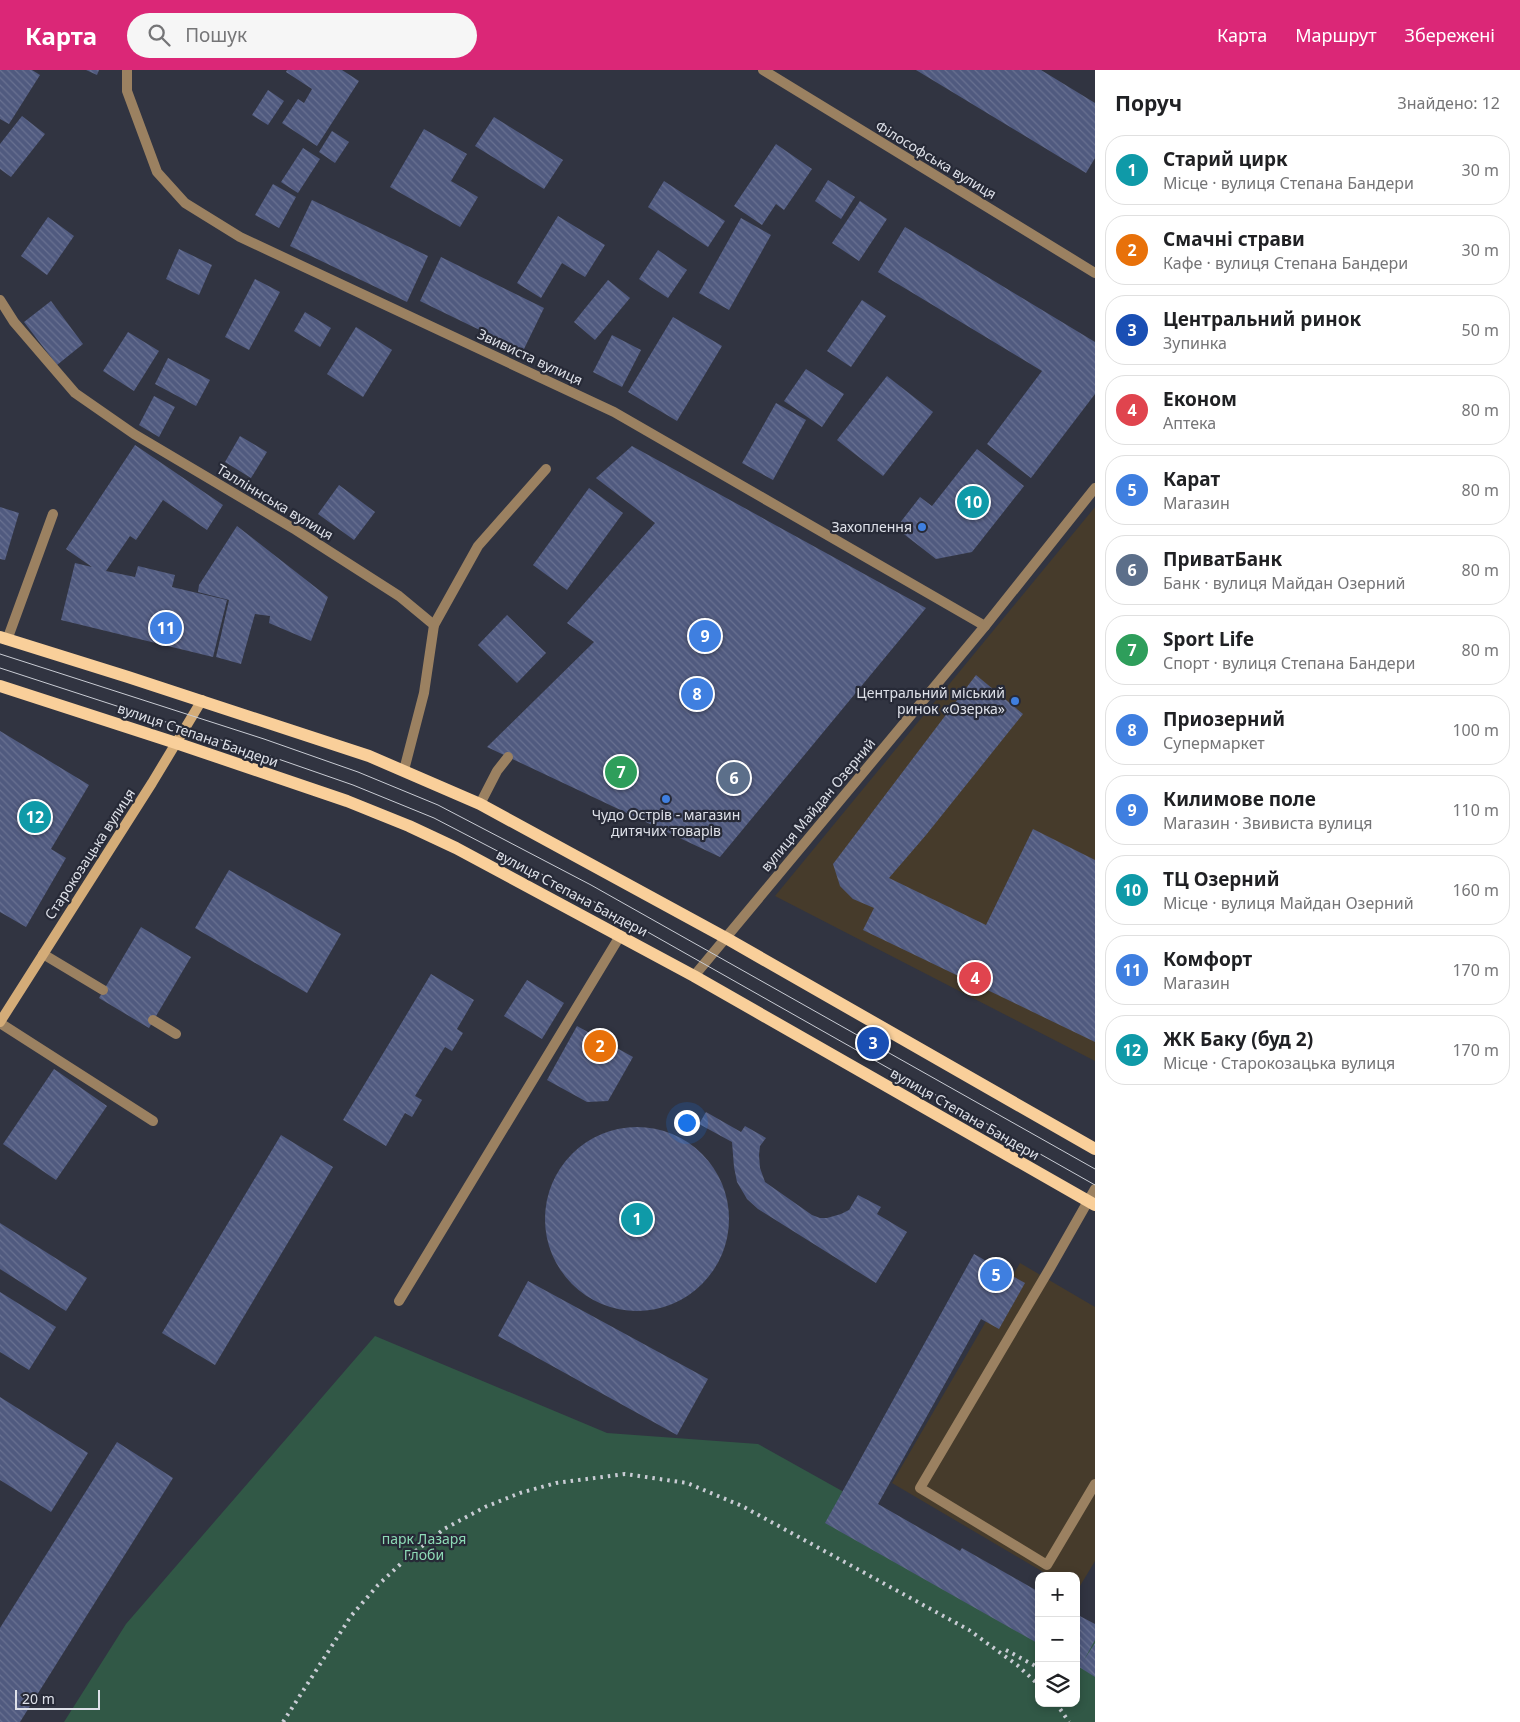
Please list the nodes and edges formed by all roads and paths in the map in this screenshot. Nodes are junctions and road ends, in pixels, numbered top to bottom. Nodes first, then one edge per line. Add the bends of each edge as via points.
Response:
1 (127, 70) edge
2 (763, 70) edge
3 (1095, 273) edge
4 (0, 300) edge
5 (546, 469) dead end
6 (1095, 488) edge
7 (53, 514) dead end
8 (434, 625) junction
9 (985, 626) junction
10 (4, 639) edge
11 (0, 686) edge
12 (202, 700) junction
13 (176, 743) junction
14 (508, 757) dead end
15 (404, 770) junction
16 (480, 804) junction
17 (620, 936) junction
18 (726, 938) junction
19 (42, 954) junction
20 (694, 976) junction
21 (103, 990) dead end
22 (153, 1020) dead end
23 (0, 1022) edge
24 (176, 1034) dead end
25 (153, 1121) dead end
26 (1095, 1148) edge
27 (1095, 1188) edge
28 (1091, 1203) edge
29 (399, 1301) dead end
30 (1095, 1484) edge

1 - 9 street, Звивиста вулиця via 127,91 157,172 185,203 240,237 614,412
2 - 3 street, Філософська вулиця
4 - 8 street, Талліннська вулиця via 14,322 75,392 134,434 296,530 391,591
5 - 8 street via 478,546
6 - 9 street, вулиця Майдан Озерний
7 - 10 street
8 - 15 street via 424,693
9 - 18 street, вулиця Майдан Озерний
10 - 12 main road
11 - 13 main road, вулиця Степана Бандери
12 - 13 street, Старокозацька вулиця
12 - 15 main road
13 - 17 main road, вулиця Степана Бандери via 347,801 410,826
13 - 19 street, Старокозацька вулиця
14 - 16 street
15 - 16 main road
16 - 18 main road
17 - 20 main road, вулиця Степана Бандери
17 - 29 street
18 - 20 street, вулиця Майдан Озерний
18 - 26 main road
19 - 21 street
19 - 23 street, Старокозацька вулиця
20 - 28 main road, вулиця Степана Бандери
22 - 24 street
23 - 25 street
27 - 28 street
28 - 30 street via 920,1488 1047,1565

